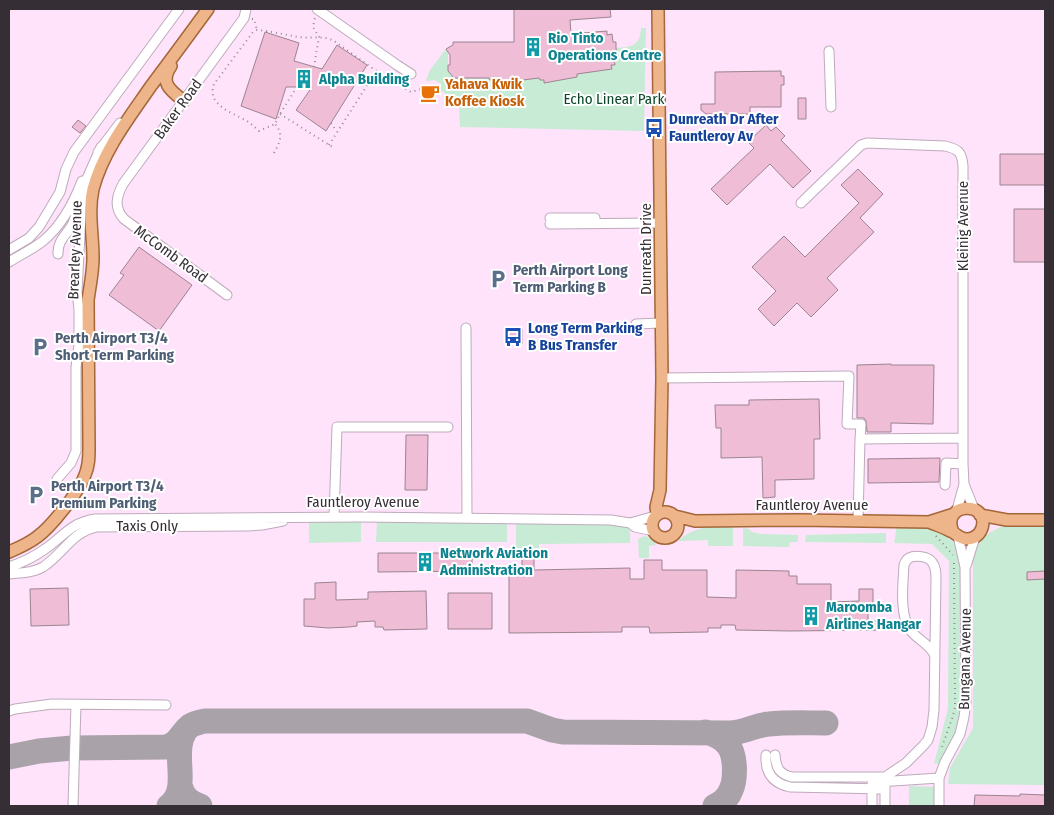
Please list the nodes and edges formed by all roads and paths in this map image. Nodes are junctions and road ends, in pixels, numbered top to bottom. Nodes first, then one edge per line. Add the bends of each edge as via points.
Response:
1 (179, 9) edge
2 (208, 9) edge
3 (658, 9) edge
4 (246, 10) edge
5 (318, 10) edge
6 (320, 37) junction
7 (186, 38) junction
8 (829, 51) dead end
9 (314, 67) dead end
10 (375, 70) junction
11 (411, 74) dead end
12 (297, 87) dead end
13 (421, 89) dead end
14 (184, 101) junction
15 (830, 107) dead end
16 (135, 110) junction
17 (280, 114) junction
18 (331, 123) dead end
19 (276, 124) junction
20 (337, 132) junction
21 (329, 144) junction
22 (101, 147) junction
23 (334, 148) dead end
24 (274, 152) dead end
25 (79, 188) junction
26 (801, 203) dead end
27 (118, 210) joint
28 (661, 220) junction
29 (550, 221) dead end
30 (9, 250) edge
31 (58, 254) dead end
32 (9, 262) edge
33 (227, 294) dead end
34 (661, 323) junction
35 (636, 324) dead end
36 (466, 328) dead end
37 (662, 378) junction
38 (448, 427) dead end
39 (963, 438) junction
40 (860, 439) junction
41 (963, 464) junction
42 (58, 479) dead end
43 (964, 484) junction
44 (945, 485) dead end
45 (660, 490) junction
46 (956, 512) junction
47 (977, 512) junction
48 (656, 515) junction
49 (673, 515) junction
50 (301, 517) junction
51 (334, 517) junction
52 (467, 518) junction
53 (858, 520) junction
54 (1007, 520) junction
55 (1045, 520) edge
56 (695, 521) junction
57 (928, 522) junction
58 (630, 523) junction
59 (677, 530) junction
60 (653, 531) junction
61 (955, 534) junction
62 (978, 534) junction
63 (935, 535) dead end
64 (9, 552) edge
65 (9, 567) edge
66 (965, 567) junction
67 (9, 574) edge
68 (935, 656) junction
69 (76, 704) junction
70 (166, 705) dead end
71 (9, 711) edge
72 (942, 747) dead end
73 (771, 755) dead end
74 (939, 778) junction
75 (879, 783) junction
76 (73, 806) edge
77 (872, 806) edge
78 (878, 806) edge
79 (885, 806) edge
80 (939, 806) edge

1 - 30 street via 74,152 60,192 39,227 29,238
2 - 7 main road, Brearley Avenue
3 - 28 main road, Dunreath Drive
4 - 14 street, Baker Road via 244,18
5 - 6 path via 313,28
5 - 11 street
6 - 9 path
6 - 10 path via 331,39
6 - 19 path via 302,38 255,30 214,84 212,93 215,101 234,115 259,131
7 - 14 main road via 166,79 168,87
7 - 16 main road, Brearley Avenue
8 - 15 street
10 - 13 path via 411,92
10 - 20 path
12 - 17 path
14 - 27 street, Baker Road via 123,184 118,194
16 - 22 street
16 - 64 main road, Brearley Avenue via 105,159 91,203 93,258 88,300 88,467 78,490 38,537
17 - 19 path
17 - 21 path
18 - 20 path
19 - 24 path via 281,135
20 - 21 path
21 - 23 path
22 - 25 street
22 - 42 street via 82,196 74,309 76,452
25 - 31 street via 76,218 59,245
25 - 32 street via 54,230 42,242
26 - 39 street, Kleinig Avenue via 857,148 867,143 945,146 959,152 963,166
27 - 33 street, McComb Road via 124,219
28 - 29 street
28 - 34 main road, Dunreath Drive
34 - 35 street
34 - 37 main road, Dunreath Drive
36 - 52 street
37 - 40 street via 849,376 847,424 861,424
37 - 45 main road, Dunreath Drive
38 - 51 street via 337,427
39 - 40 street
39 - 41 street, Kleinig Avenue
40 - 53 street
41 - 43 street, Kleinig Avenue
41 - 44 street via 946,463
43 - 46 street, Kleinig Avenue
43 - 47 street, Kleinig Avenue
45 - 48 main road, Dunreath Drive
45 - 49 main road, Dunreath Drive
46 - 47 main road via 967,507
46 - 57 main road, Fauntleroy Avenue
46 - 61 main road via 951,523
47 - 54 main road
47 - 62 main road via 982,523
48 - 49 main road via 663,512
48 - 58 street, Fauntleroy Avenue
48 - 60 main road via 652,522
49 - 56 main road, Fauntleroy Avenue
49 - 59 main road via 678,522
50 - 51 street, Fauntleroy Avenue
50 - 65 street, Fauntleroy Avenue via 85,520 75,524 44,550
50 - 67 street, Taxis Only via 247,526 96,527 78,534 44,566
51 - 52 street, Fauntleroy Avenue
52 - 58 street, Fauntleroy Avenue
53 - 56 main road, Fauntleroy Avenue
53 - 57 main road, Fauntleroy Avenue
54 - 55 main road
54 - 62 main road
56 - 59 main road, Fauntleroy Avenue
57 - 61 main road, Fauntleroy Avenue
58 - 60 street, Fauntleroy Avenue
59 - 60 main road via 665,538
61 - 62 main road via 967,539
61 - 66 street, Bungana Avenue
62 - 66 street, Bungana Avenue
63 - 72 path via 954,556 955,707
66 - 74 street, Bungana Avenue via 966,701 960,734
68 - 68 street via 911,631 903,613 904,565 911,557 928,558 936,570
68 - 75 street via 934,710 928,740 900,768
69 - 70 street
69 - 71 street
69 - 76 street
73 - 75 street via 767,770 784,786
74 - 75 street
74 - 80 street, Bungana Avenue
75 - 77 street
75 - 78 street
75 - 79 street

